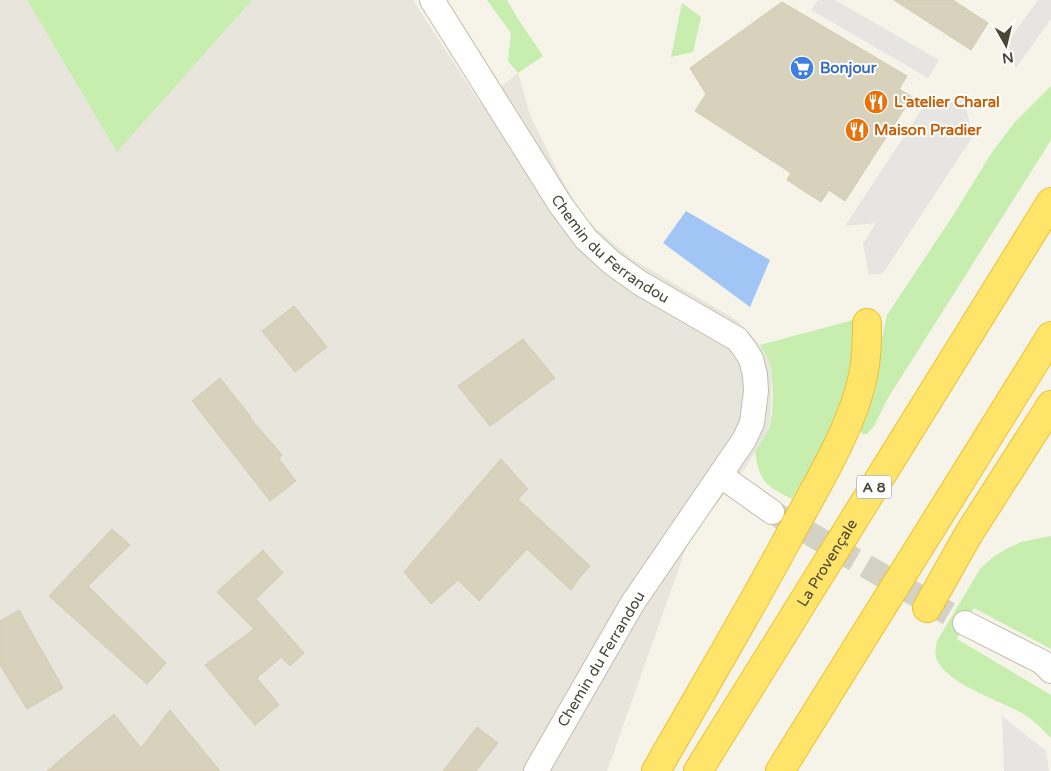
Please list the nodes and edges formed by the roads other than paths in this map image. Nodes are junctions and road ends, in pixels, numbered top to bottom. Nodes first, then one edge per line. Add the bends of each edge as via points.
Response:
1 (432, 0) edge
2 (1051, 202) edge
3 (867, 323) dead end
4 (1051, 336) edge
5 (1051, 406) edge
6 (720, 476) junction
7 (772, 512) tunnel mouth
8 (927, 608) dead end
9 (965, 623) tunnel mouth
10 (1051, 671) edge
11 (536, 771) edge
12 (656, 771) edge
13 (698, 771) edge
14 (780, 771) edge

1 - 6 street, Chemin du Ferrandou via 560,204 586,239 640,284 737,339 751,359 755,376 752,423
2 - 13 highway, La Provençale / A 8
3 - 12 highway via 863,377 832,456
4 - 14 highway
5 - 8 highway via 968,535
6 - 7 street
6 - 11 street, Chemin du Ferrandou via 632,604
9 - 10 street via 1042,662

